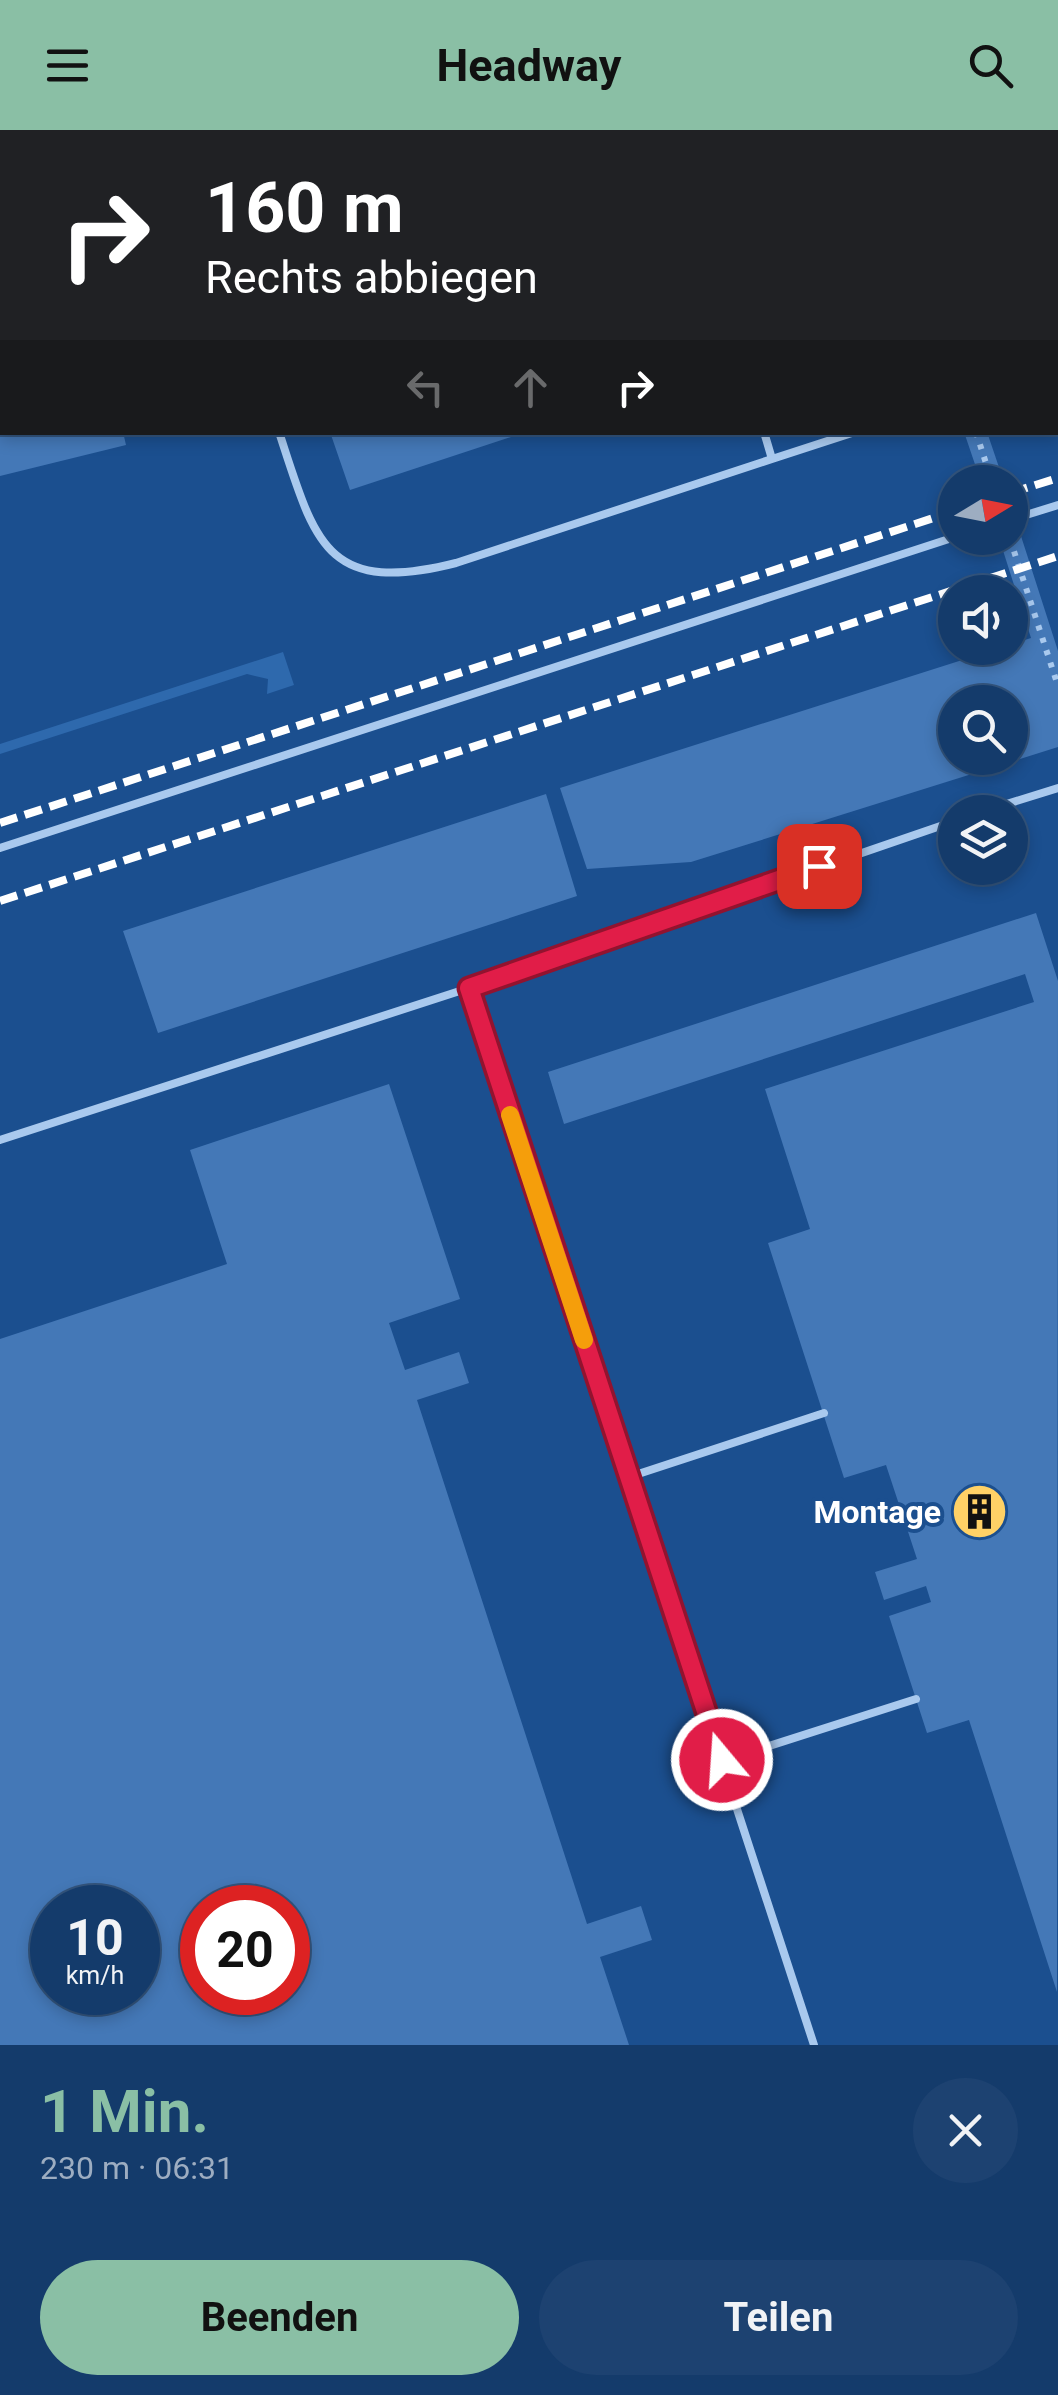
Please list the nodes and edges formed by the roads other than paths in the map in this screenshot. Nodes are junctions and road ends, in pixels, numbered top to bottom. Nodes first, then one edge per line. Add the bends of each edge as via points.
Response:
1 (281, 435) edge
2 (765, 435) edge
3 (846, 435) edge
4 (772, 460) junction
5 (1058, 505) edge
6 (1028, 514) edge
7 (938, 543) edge
8 (1058, 788) edge
9 (1028, 797) edge
10 (938, 827) edge
11 (0, 848) edge
12 (469, 988) junction
13 (0, 1140) edge
14 (824, 1414) dead end
15 (629, 1477) junction
16 (916, 1700) dead end
17 (722, 1760) junction
18 (814, 2045) edge

1 - 4 lane via 319,539 342,562 374,573 409,574 456,562
2 - 4 lane
3 - 4 lane
5 - 6 lane
7 - 11 lane
8 - 9 lane
10 - 12 lane
12 - 13 lane
12 - 15 lane
14 - 15 lane
15 - 17 lane
16 - 17 lane
17 - 18 lane

